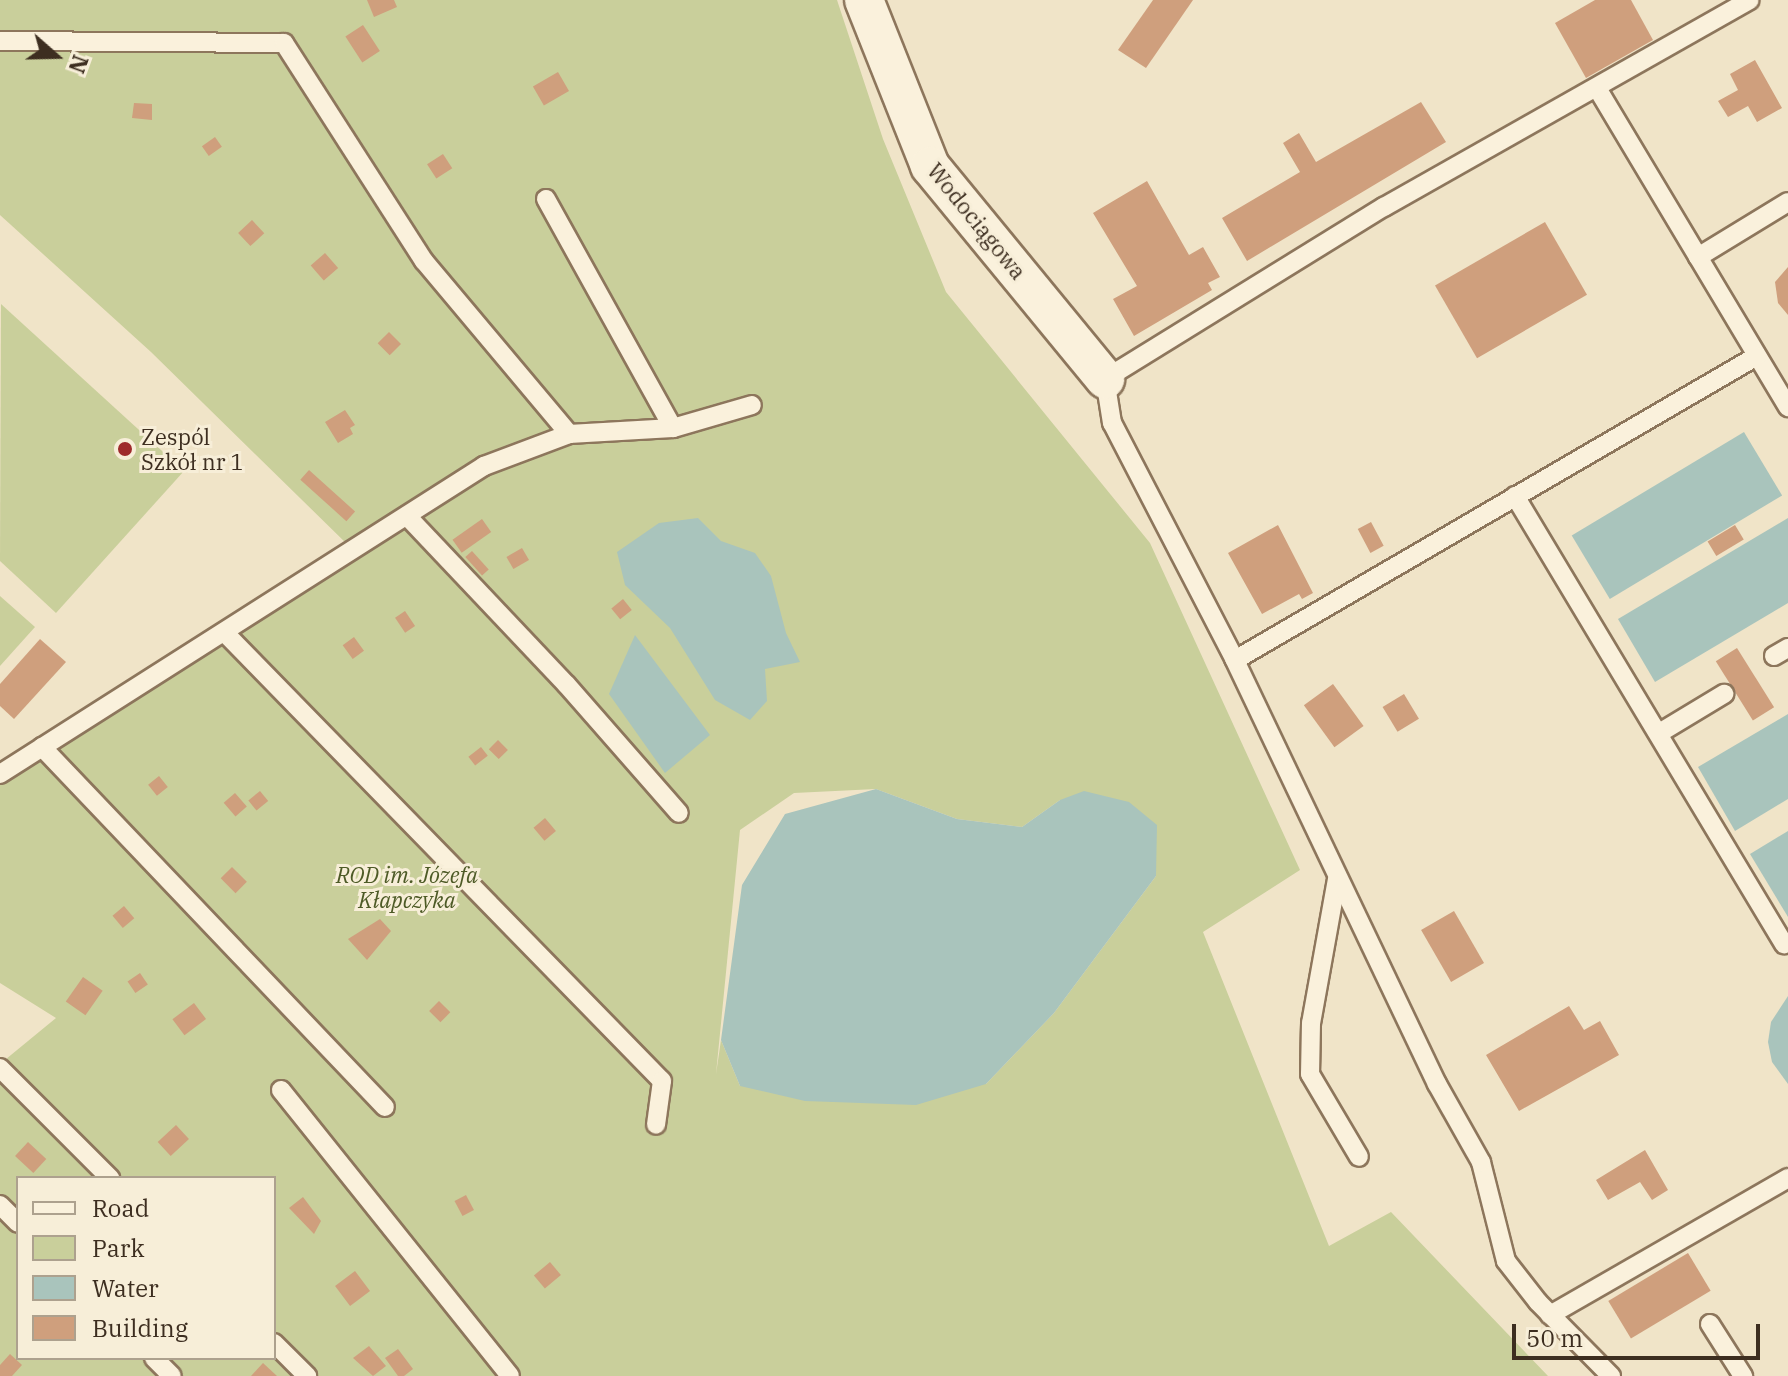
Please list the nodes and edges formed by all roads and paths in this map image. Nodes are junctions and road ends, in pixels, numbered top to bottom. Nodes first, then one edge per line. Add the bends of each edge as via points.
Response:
1 (864, 0) edge
2 (1750, 0) edge
3 (0, 41) edge
4 (1597, 88) junction
5 (546, 199) dead end
6 (1788, 202) edge
7 (1698, 257) junction
8 (1757, 356) junction
9 (1780, 375) edge
10 (1105, 379) junction
11 (752, 405) dead end
12 (1788, 407) edge
13 (673, 428) junction
14 (569, 434) junction
15 (1515, 496) junction
16 (407, 516) junction
17 (224, 632) junction
18 (1235, 660) junction
19 (1724, 694) dead end
20 (1661, 732) junction
21 (42, 747) junction
22 (0, 774) edge
23 (679, 813) dead end
24 (1337, 879) junction
25 (1784, 944) dead end
26 (0, 1068) edge
27 (281, 1090) dead end
28 (385, 1107) dead end
29 (656, 1125) dead end
30 (1359, 1157) dead end
31 (108, 1176) edge
32 (1788, 1178) edge
33 (0, 1205) edge
34 (16, 1221) edge
35 (1550, 1315) junction
36 (1710, 1324) dead end
37 (276, 1345) edge
38 (156, 1360) edge
39 (172, 1376) edge
40 (307, 1376) edge
41 (510, 1376) edge
42 (1611, 1376) edge
43 (1743, 1376) edge

1 - 10 street, Wodociągowa via 930,166
2 - 4 lane
3 - 14 lane via 284,43 424,261
4 - 7 lane
4 - 10 lane via 1384,207
5 - 13 lane
6 - 7 lane
7 - 8 lane
8 - 9 lane
8 - 15 lane
9 - 12 lane
10 - 18 lane via 1112,423
11 - 13 lane
13 - 14 lane
14 - 16 lane via 484,466
15 - 18 lane
15 - 20 lane
16 - 17 lane
16 - 23 lane
17 - 21 lane
17 - 29 lane via 662,1081
18 - 24 lane
19 - 20 lane
20 - 25 lane
21 - 22 lane
21 - 28 lane
24 - 30 lane via 1311,1023 1310,1074
24 - 35 lane via 1481,1162 1506,1261
26 - 31 lane
27 - 41 lane
32 - 35 lane
33 - 34 lane
35 - 42 lane
36 - 43 lane
37 - 40 lane
38 - 39 lane

